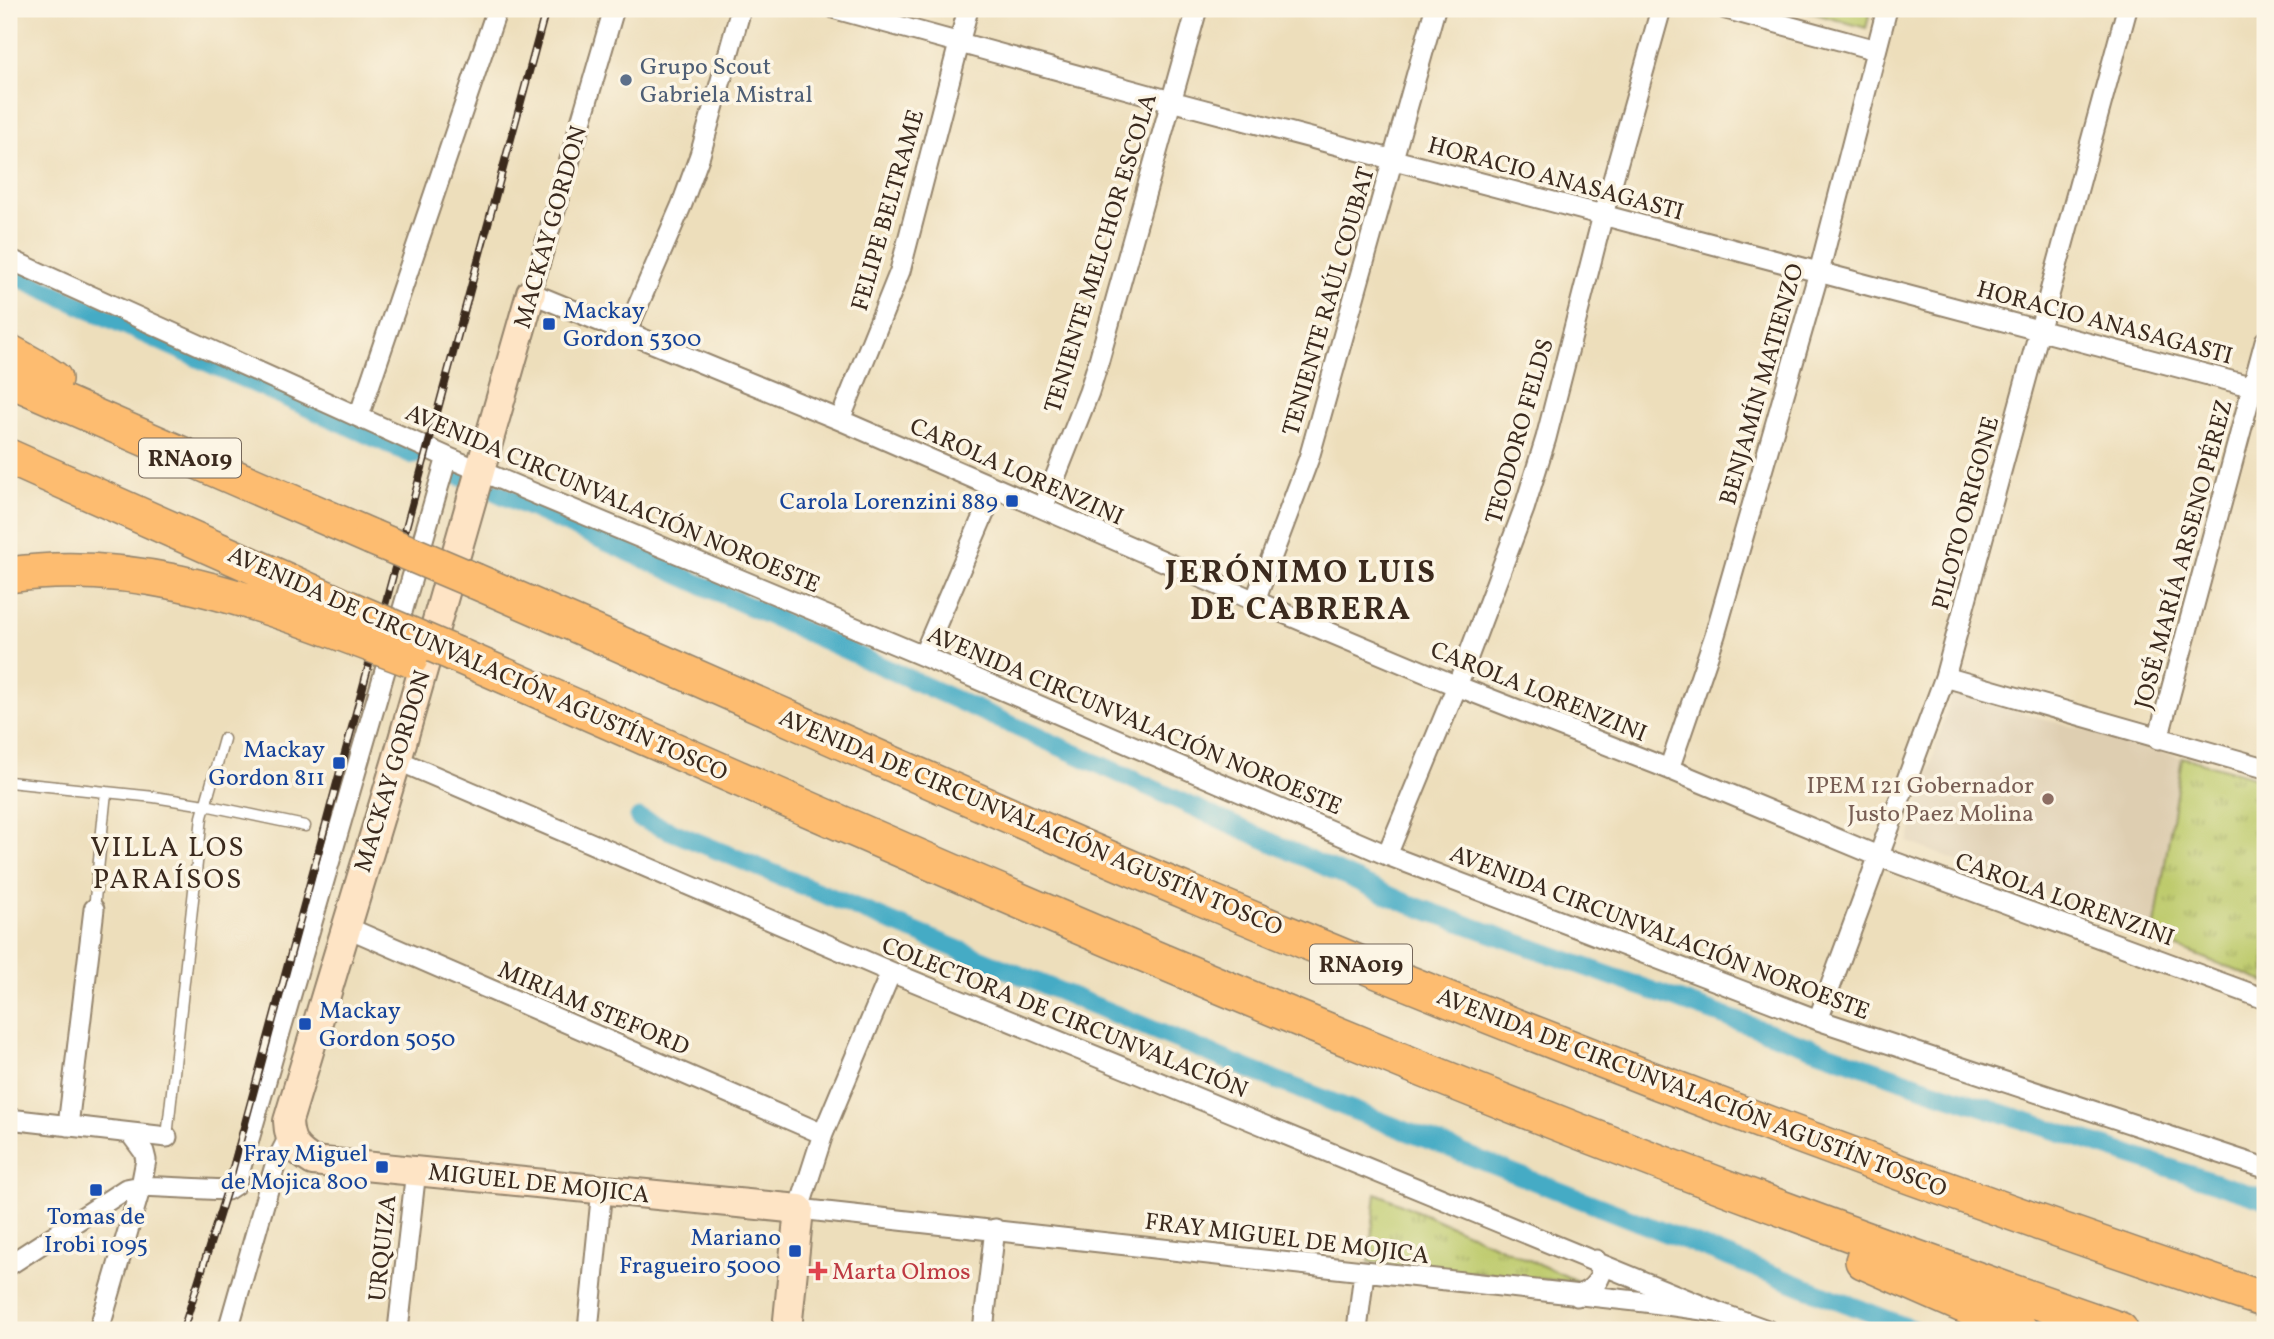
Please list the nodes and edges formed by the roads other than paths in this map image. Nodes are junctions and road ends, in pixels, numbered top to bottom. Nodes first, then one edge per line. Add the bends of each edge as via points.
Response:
1 (497, 9) edge
2 (614, 9) edge
3 (741, 9) edge
4 (836, 9) edge
5 (968, 9) edge
6 (1197, 9) edge
7 (1435, 9) edge
8 (1661, 9) edge
9 (1726, 9) edge
10 (1887, 9) edge
11 (2127, 9) edge
12 (959, 43) junction
13 (1876, 50) junction
14 (1171, 102) junction
15 (1394, 160) junction
16 (1604, 215) junction
17 (9, 259) edge
18 (1819, 272) junction
19 (531, 293) junction
20 (2041, 330) junction
21 (627, 331) junction
22 (2265, 341) edge
23 (9, 352) edge
24 (9, 379) edge
25 (2259, 388) edge
26 (359, 416) junction
27 (840, 420) junction
28 (119, 427) junction
29 (9, 457) edge
30 (447, 457) junction
31 (479, 469) junction
32 (995, 488) junction
33 (1043, 508) junction
34 (9, 575) edge
35 (1255, 601) junction
36 (345, 620) junction
37 (923, 656) junction
38 (1945, 677) junction
39 (1457, 686) junction
40 (224, 739) dead end
41 (2158, 739) junction
42 (397, 760) junction
43 (2265, 768) edge
44 (1669, 769) junction
45 (9, 782) edge
46 (106, 792) junction
47 (205, 805) junction
48 (305, 826) dead end
49 (1387, 855) junction
50 (1878, 856) junction
51 (94, 909) joint
52 (346, 928) junction
53 (891, 972) junction
54 (2265, 999) edge
55 (1818, 1020) junction
56 (1672, 1088) junction
57 (9, 1119) edge
58 (68, 1126) junction
59 (130, 1133) junction
60 (823, 1134) junction
61 (167, 1137) joint
62 (283, 1149) junction
63 (245, 1152) junction
64 (2265, 1168) edge
65 (416, 1170) junction
66 (141, 1186) junction
67 (602, 1189) junction
68 (1754, 1199) junction
69 (799, 1209) junction
70 (995, 1229) junction
71 (1596, 1260) junction
72 (9, 1265) edge
73 (1364, 1272) junction
74 (2265, 1276) edge
75 (1577, 1296) junction
76 (2265, 1300) edge
77 (1729, 1320) edge
78 (99, 1330) edge
79 (228, 1330) edge
80 (398, 1330) edge
81 (588, 1330) edge
82 (787, 1330) edge
83 (983, 1330) edge
84 (1357, 1330) edge
85 (1767, 1330) edge
86 (2020, 1330) edge
87 (2120, 1330) edge

1 - 26 street
2 - 19 street, MACKAY GORDON
3 - 21 street via 700,155
4 - 12 street, HORACIO ANASAGASTI
5 - 12 street, FELIPE BELTRAME
6 - 14 street, TENIENTE MELCHOR ESCOLA
7 - 15 street, TENIENTE RAÚL COUBAT
8 - 16 street, TEODORO FELDS
9 - 13 street
10 - 13 street, BENJAMÍN MATIENZO
11 - 20 street, PILOTO ORIGONE
12 - 14 street, HORACIO ANASAGASTI
12 - 27 street, FELIPE BELTRAME via 900,271
13 - 18 street, BENJAMÍN MATIENZO
14 - 15 street, HORACIO ANASAGASTI
14 - 33 street, TENIENTE MELCHOR ESCOLA via 1089,391
15 - 16 street, HORACIO ANASAGASTI
15 - 35 street, TENIENTE RAÚL COUBAT via 1309,458
16 - 18 street, HORACIO ANASAGASTI
16 - 39 street, TEODORO FELDS via 1524,509
17 - 26 street, AVENIDA CIRCUNVALACIÓN NOROESTE
18 - 20 street, HORACIO ANASAGASTI
18 - 44 street, BENJAMÍN MATIENZO via 1711,646
19 - 21 street, CAROLA LORENZINI
19 - 31 main road, MACKAY GORDON
20 - 25 street, HORACIO ANASAGASTI
20 - 38 street, PILOTO ORIGONE
21 - 27 street, CAROLA LORENZINI
22 - 25 street, JOSÉ MARÍA ARSENO PÉREZ
23 - 28 highway
24 - 28 highway, AVENIDA DE CIRCUNVALACIÓN AGUSTÍN TOSCO / RNA019
25 - 41 street, JOSÉ MARÍA ARSENO PÉREZ
26 - 30 street, AVENIDA CIRCUNVALACIÓN NOROESTE
27 - 32 street, CAROLA LORENZINI
28 - 56 highway, AVENIDA DE CIRCUNVALACIÓN AGUSTÍN TOSCO / RNA019, bridge via 1193,894
29 - 36 highway, AVENIDA DE CIRCUNVALACIÓN AGUSTÍN TOSCO / RNA019
30 - 31 street, AVENIDA CIRCUNVALACIÓN NOROESTE
30 - 63 street
31 - 37 street, AVENIDA CIRCUNVALACIÓN NOROESTE
31 - 42 main road, MACKAY GORDON
32 - 33 street, CAROLA LORENZINI
32 - 37 street
33 - 35 street, CAROLA LORENZINI
34 - 36 highway via 86,569 144,575
35 - 39 street, CAROLA LORENZINI
36 - 68 highway, AVENIDA DE CIRCUNVALACIÓN AGUSTÍN TOSCO / RNA019, bridge via 767,790 1354,1041
37 - 49 street, AVENIDA CIRCUNVALACIÓN NOROESTE
38 - 41 street
38 - 50 street, PILOTO ORIGONE
39 - 44 street, CAROLA LORENZINI
39 - 49 street, TEODORO FELDS
40 - 47 lane
41 - 43 street
42 - 52 main road, MACKAY GORDON
42 - 53 street, COLECTORA DE CIRCUNVALACIÓN
44 - 50 street, CAROLA LORENZINI
45 - 46 lane
46 - 47 lane
46 - 51 lane
47 - 48 lane
47 - 61 lane
49 - 55 street, AVENIDA CIRCUNVALACIÓN NOROESTE
50 - 54 street, CAROLA LORENZINI
50 - 55 street, PILOTO ORIGONE
51 - 58 street
52 - 60 street, MIRIAM STEFORD
52 - 62 main road, MACKAY GORDON
53 - 60 street
53 - 71 street, COLECTORA DE CIRCUNVALACIÓN
55 - 64 street, AVENIDA CIRCUNVALACIÓN NOROESTE
56 - 74 highway via 1798,1115 2132,1234
56 - 76 highway, AVENIDA DE CIRCUNVALACIÓN AGUSTÍN TOSCO / RNA019 via 1969,1198
57 - 58 street
58 - 59 street
59 - 61 street
59 - 66 street via 146,1160
60 - 69 street
62 - 63 street
62 - 65 main road, MIGUEL DE MOJICA via 313,1161
62 - 79 street, MACKAY GORDON
63 - 66 street via 236,1184 227,1191
65 - 67 main road, MIGUEL DE MOJICA
65 - 80 street, URQUIZA
66 - 72 street via 126,1189
66 - 78 street
67 - 69 main road, MIGUEL DE MOJICA
67 - 81 street
68 - 86 highway via 1851,1256
68 - 87 highway, AVENIDA DE CIRCUNVALACIÓN AGUSTÍN TOSCO / RNA019
69 - 70 street, FRAY MIGUEL DE MOJICA
69 - 82 main road
70 - 73 street, FRAY MIGUEL DE MOJICA
70 - 83 street
71 - 75 street via 1599,1280
71 - 77 street, COLECTORA DE CIRCUNVALACIÓN
73 - 75 street, FRAY MIGUEL DE MOJICA
73 - 84 street
75 - 77 street, FRAY MIGUEL DE MOJICA via 1645,1302
77 - 85 street, FRAY MIGUEL DE MOJICA

